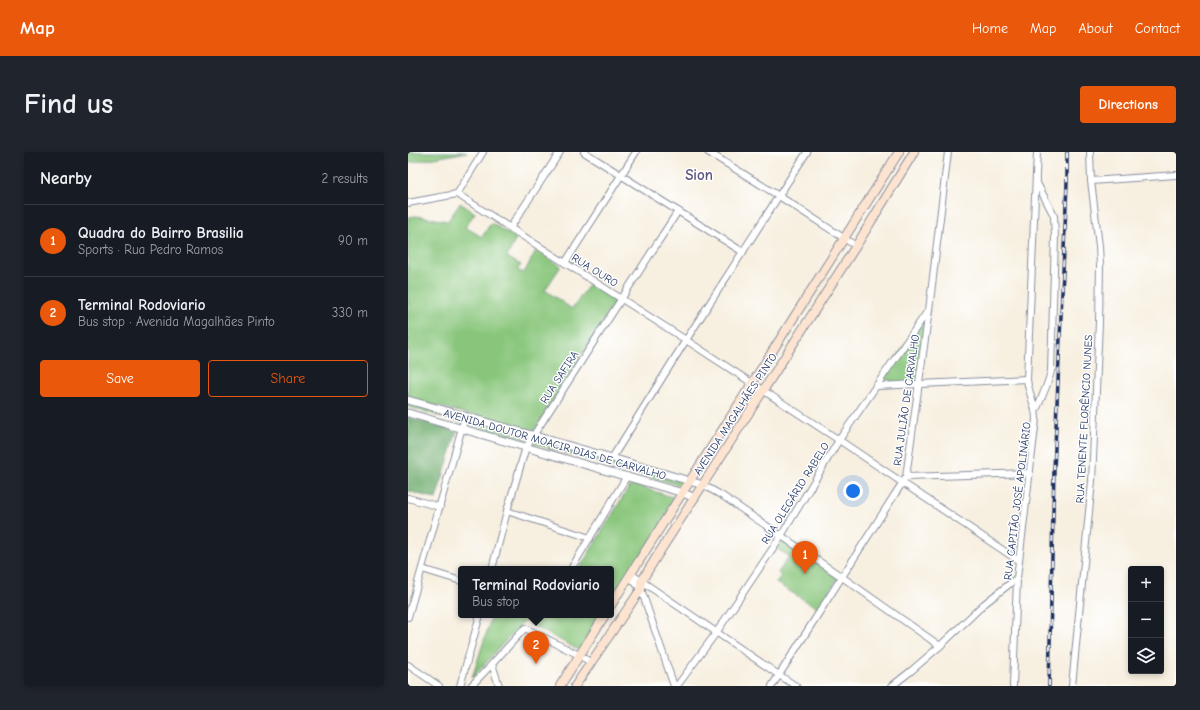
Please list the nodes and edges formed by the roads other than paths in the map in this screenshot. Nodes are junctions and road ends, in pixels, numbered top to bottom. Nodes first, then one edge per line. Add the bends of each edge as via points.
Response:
1 (483, 152) edge
2 (560, 152) edge
3 (584, 152) edge
4 (636, 152) edge
5 (708, 152) edge
6 (807, 152) edge
7 (899, 152) edge
8 (914, 152) edge
9 (948, 152) edge
10 (1037, 152) edge
11 (1090, 152) edge
12 (621, 175) junction
13 (1176, 175) edge
14 (1035, 180) junction
15 (1091, 181) junction
16 (456, 194) junction
17 (779, 196) junction
18 (408, 203) edge
19 (678, 211) junction
20 (510, 228) junction
21 (844, 238) junction
22 (856, 246) junction
23 (744, 252) junction
24 (565, 263) junction
25 (621, 299) junction
26 (928, 310) junction
27 (686, 340) junction
28 (1026, 379) junction
29 (752, 384) junction
30 (918, 384) junction
31 (877, 386) junction
32 (763, 391) junction
33 (408, 400) edge
34 (1036, 410) junction
35 (408, 413) edge
36 (465, 417) junction
37 (728, 422) junction
38 (462, 428) junction
39 (738, 429) junction
40 (533, 436) junction
41 (839, 440) junction
42 (526, 447) junction
43 (612, 458) junction
44 (1030, 473) junction
45 (627, 476) junction
46 (904, 480) junction
47 (690, 481) junction
48 (703, 485) junction
49 (683, 493) junction
50 (408, 498) edge
51 (695, 498) junction
52 (440, 507) junction
53 (507, 511) junction
54 (781, 536) junction
55 (590, 538) junction
56 (1019, 561) junction
57 (493, 566) edge
58 (573, 566) edge
59 (422, 569) junction
60 (630, 575) junction
61 (842, 577) junction
62 (1017, 578) junction
63 (458, 580) edge
64 (641, 585) junction
65 (614, 600) edge
66 (408, 617) edge
67 (479, 618) edge
68 (603, 618) edge
69 (716, 633) junction
70 (940, 646) junction
71 (579, 655) junction
72 (590, 662) junction
73 (492, 664) junction
74 (408, 665) edge
75 (779, 676) junction
76 (439, 686) edge
77 (460, 686) edge
78 (471, 686) edge
79 (499, 686) edge
80 (560, 686) edge
81 (575, 686) edge
82 (674, 686) edge
83 (677, 686) edge
84 (772, 686) edge
85 (796, 686) edge
86 (892, 686) edge
87 (1013, 686) edge
88 (1072, 686) edge

1 - 16 street
2 - 20 street
3 - 12 street
4 - 12 street
5 - 17 street
6 - 17 street
7 - 21 main road, AVENIDA MAGALHÃES PINTO
8 - 22 main road, AVENIDA MAGALHÃES PINTO
9 - 26 street, RUA JULIÃO DE CARVALHO
10 - 14 street, RUA CAPITÃO JOSÉ APOLINÁRIO
11 - 15 street, RUA TENENTE FLORÊNCIO NUNES
12 - 19 street
12 - 24 street
13 - 15 street
14 - 28 street, RUA CAPITÃO JOSÉ APOLINÁRIO
14 - 34 street via 1054,216 1055,237 1051,371 1049,382
15 - 88 street, RUA TENENTE FLORÊNCIO NUNES via 1099,246 1099,322 1092,481
16 - 18 street
16 - 20 street, RUA OURO
17 - 21 street
17 - 23 street
19 - 23 street
19 - 25 street, RUA SAFIRA
20 - 24 street, RUA OURO
21 - 22 street
21 - 29 main road, AVENIDA MAGALHÃES PINTO
22 - 32 main road, AVENIDA MAGALHÃES PINTO
23 - 27 street
24 - 25 street, RUA OURO
25 - 27 street, RUA OURO
25 - 40 street, RUA SAFIRA
26 - 30 street, RUA JULIÃO DE CARVALHO
26 - 31 street, RUA OLEGÁRIO RABELO
27 - 29 street, RUA OURO
27 - 43 street
28 - 30 street
28 - 34 street, RUA CAPITÃO JOSÉ APOLINÁRIO
29 - 32 street, RUA OURO
29 - 37 main road, AVENIDA MAGALHÃES PINTO
30 - 31 street
30 - 46 street, RUA JULIÃO DE CARVALHO
31 - 41 street, RUA OLEGÁRIO RABELO
32 - 39 main road, AVENIDA MAGALHÃES PINTO
32 - 41 street, RUA OURO
33 - 36 street, AVENIDA DOUTOR MOACIR DIAS DE CARVALHO
34 - 44 street, RUA CAPITÃO JOSÉ APOLINÁRIO
35 - 38 street, AVENIDA DOUTOR MOACIR DIAS DE CARVALHO
36 - 38 street
36 - 40 street, AVENIDA DOUTOR MOACIR DIAS DE CARVALHO
37 - 39 main road
37 - 47 main road, AVENIDA MAGALHÃES PINTO
38 - 42 street, AVENIDA DOUTOR MOACIR DIAS DE CARVALHO
38 - 52 street
39 - 48 main road, AVENIDA MAGALHÃES PINTO
40 - 42 street, RUA SAFIRA
40 - 43 street, AVENIDA DOUTOR MOACIR DIAS DE CARVALHO
41 - 46 street, RUA OURO
41 - 54 street, RUA OLEGÁRIO RABELO
42 - 45 street, AVENIDA DOUTOR MOACIR DIAS DE CARVALHO
42 - 53 street, RUA SAFIRA
43 - 47 street, AVENIDA DOUTOR MOACIR DIAS DE CARVALHO
44 - 46 street
44 - 56 street, RUA CAPITÃO JOSÉ APOLINÁRIO
45 - 49 street, AVENIDA DOUTOR MOACIR DIAS DE CARVALHO
45 - 55 street
46 - 56 street, RUA OURO
46 - 61 street, RUA JULIÃO DE CARVALHO
47 - 48 street, AVENIDA DOUTOR MOACIR DIAS DE CARVALHO
47 - 49 main road, AVENIDA MAGALHÃES PINTO
48 - 51 main road, AVENIDA MAGALHÃES PINTO
48 - 54 street
49 - 51 street, AVENIDA DOUTOR MOACIR DIAS DE CARVALHO
49 - 60 main road, AVENIDA MAGALHÃES PINTO
50 - 52 street
51 - 64 main road, AVENIDA MAGALHÃES PINTO
52 - 59 street
53 - 55 street
53 - 57 street, RUA SAFIRA
54 - 61 street
54 - 69 street, RUA OLEGÁRIO RABELO
55 - 58 street
56 - 62 street, RUA CAPITÃO JOSÉ APOLINÁRIO
59 - 63 street
59 - 66 street
60 - 64 street
60 - 65 main road, AVENIDA MAGALHÃES PINTO
61 - 70 street
61 - 75 street, RUA JULIÃO DE CARVALHO
62 - 70 street via 984,604
62 - 87 street, RUA CAPITÃO JOSÉ APOLINÁRIO
64 - 69 street
64 - 72 main road, AVENIDA MAGALHÃES PINTO
64 - 82 street
67 - 77 street
68 - 71 main road
69 - 75 street
69 - 83 street, RUA OLEGÁRIO RABELO
70 - 86 street
71 - 72 street
71 - 73 street via 525,628
71 - 80 main road
72 - 81 main road, AVENIDA MAGALHÃES PINTO
73 - 78 street
73 - 79 street
74 - 76 street
75 - 84 street, RUA JULIÃO DE CARVALHO
75 - 85 street

